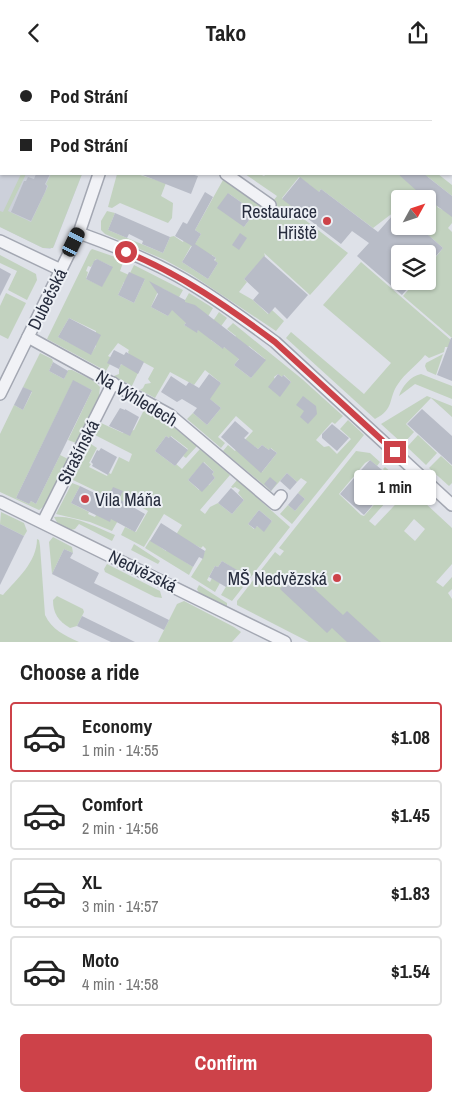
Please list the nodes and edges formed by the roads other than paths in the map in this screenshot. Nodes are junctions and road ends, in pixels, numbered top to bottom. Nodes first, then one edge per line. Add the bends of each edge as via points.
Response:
1 (99, 175) edge
2 (227, 175) edge
3 (270, 205) dead end
4 (79, 233) junction
5 (0, 241) edge
6 (61, 269) junction
7 (28, 337) junction
8 (113, 383) junction
9 (0, 394) edge
10 (281, 496) dead end
11 (0, 502) edge
12 (452, 505) edge
13 (44, 522) junction
14 (285, 642) edge

1 - 4 street, Dubečská
2 - 3 street
4 - 6 street, Dubečská
4 - 12 street via 179,277 253,325
5 - 6 street
6 - 7 street, Dubečská
7 - 8 street, Na Výhledech
7 - 9 street, Dubečská
8 - 10 street, Na Výhledech via 173,417 275,503
8 - 13 street, Strašínská
11 - 13 street, Nedvězská
13 - 14 street, Nedvězská

